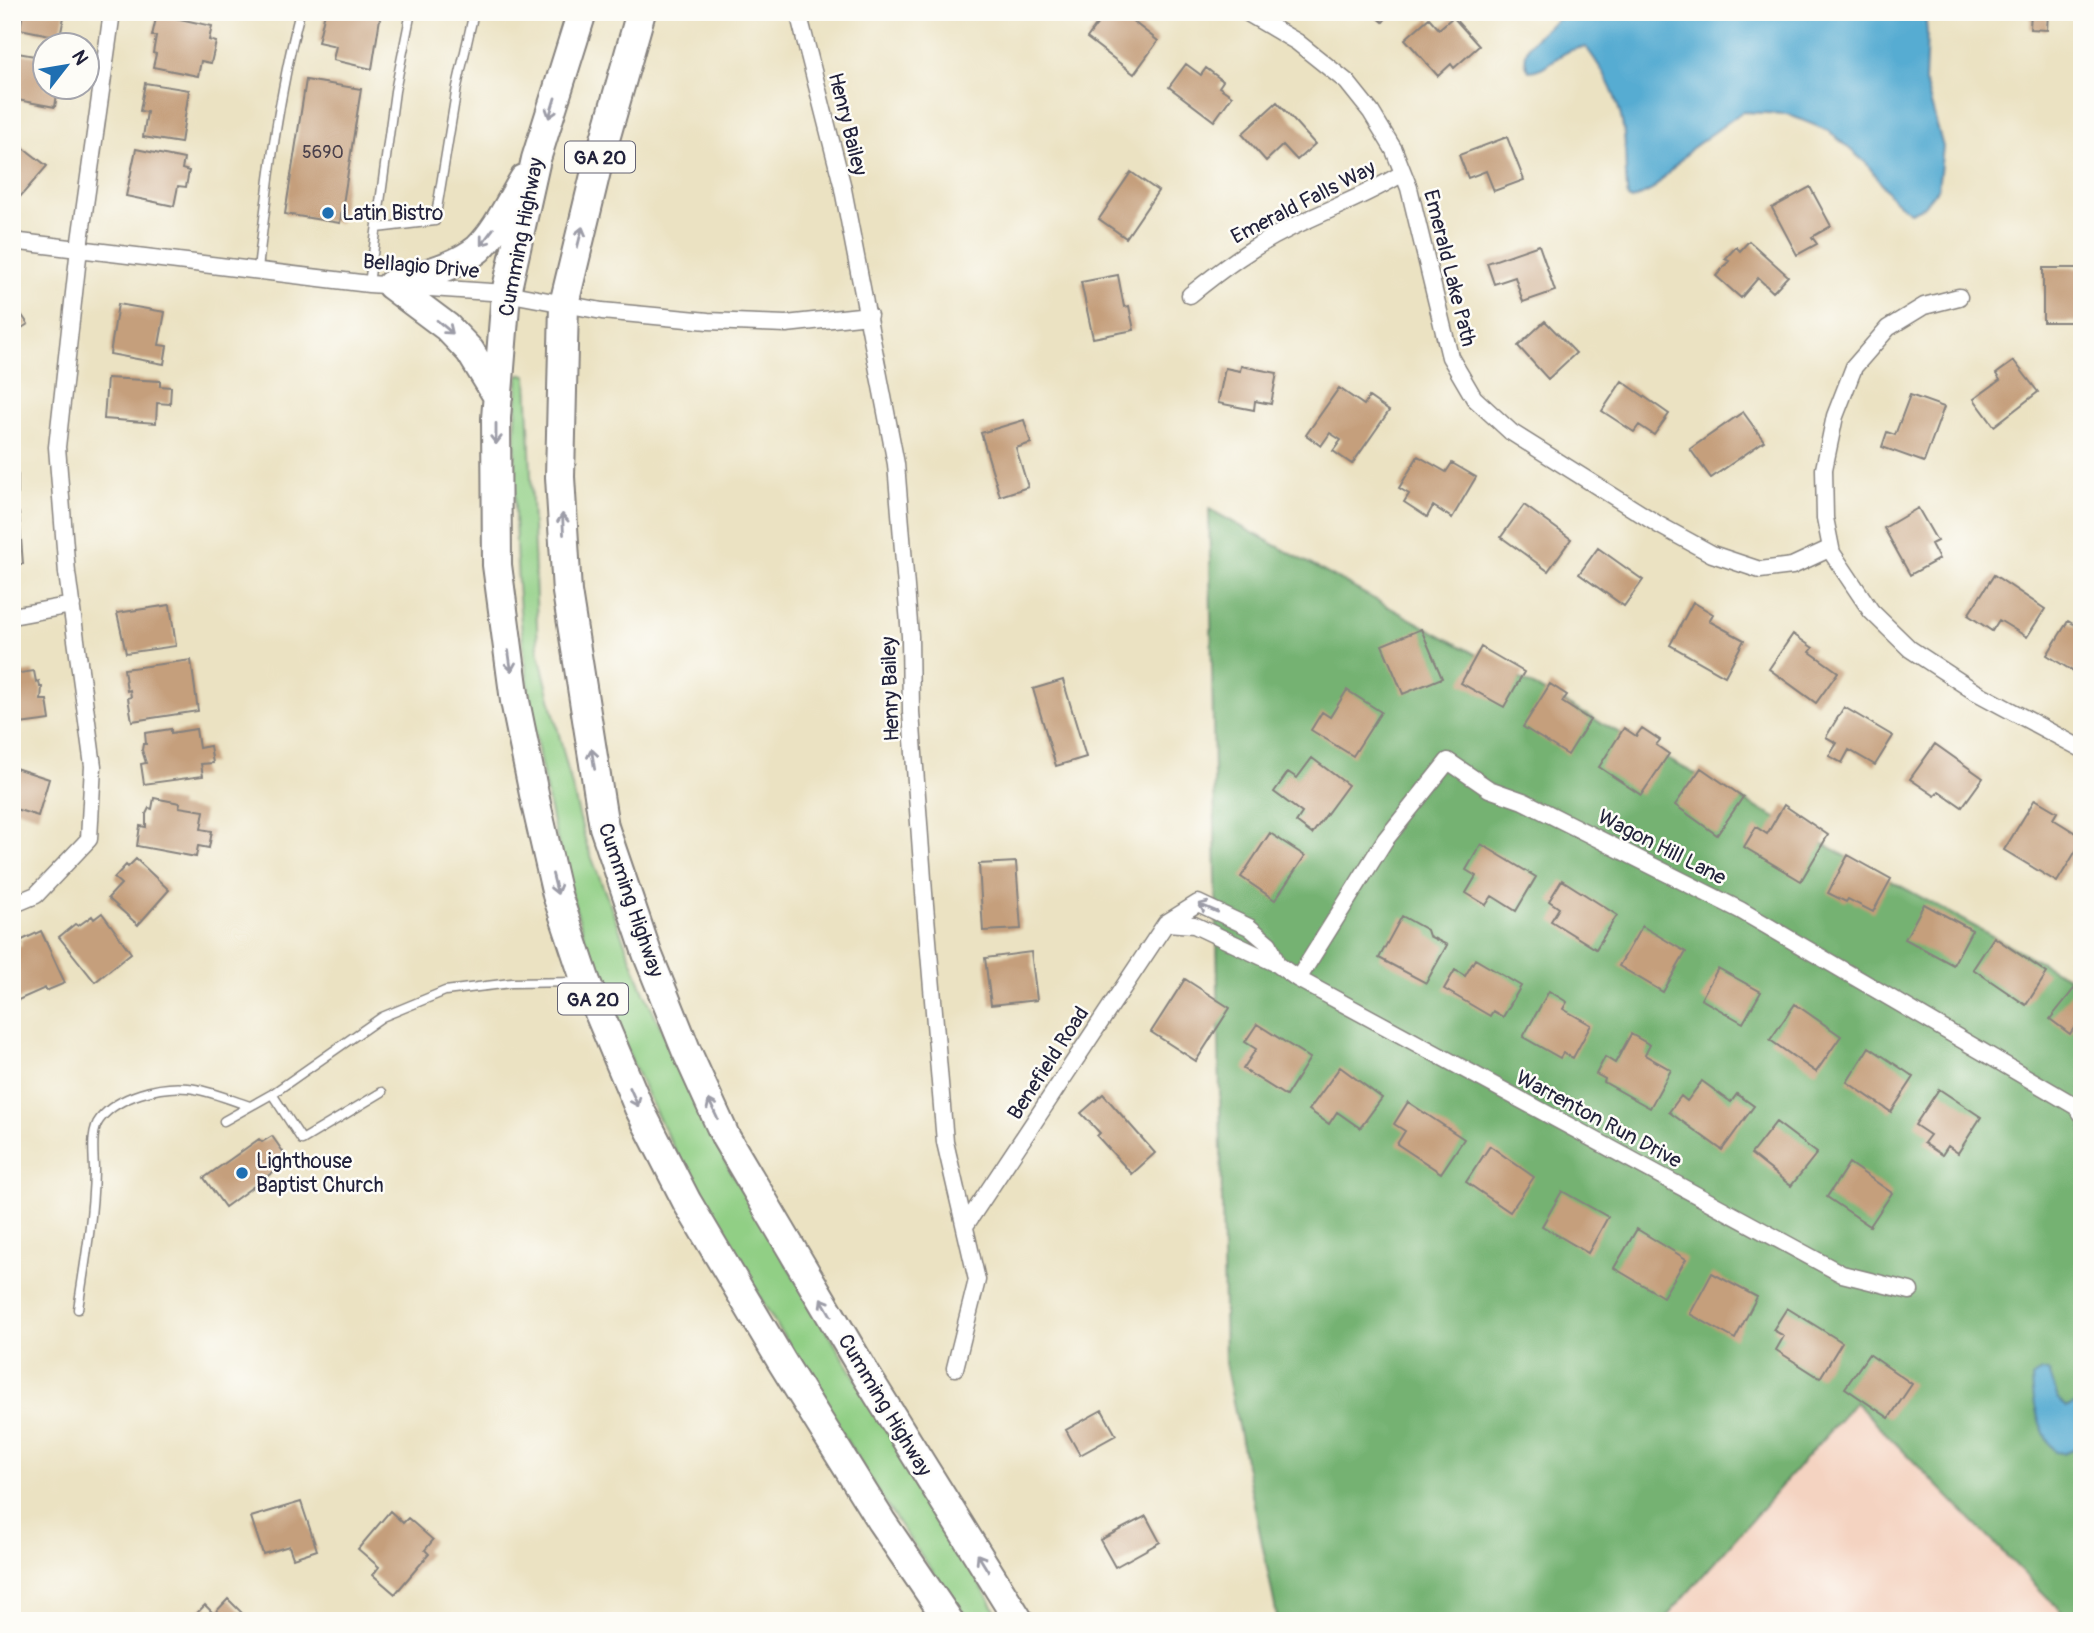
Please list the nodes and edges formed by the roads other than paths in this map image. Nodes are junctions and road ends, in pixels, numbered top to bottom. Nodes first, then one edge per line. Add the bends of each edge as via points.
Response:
1 (112, 12) edge
2 (300, 12) edge
3 (411, 12) edge
4 (474, 12) edge
5 (582, 12) edge
6 (641, 12) edge
7 (798, 12) edge
8 (1246, 12) edge
9 (536, 159) junction
10 (1403, 173) junction
11 (377, 228) junction
12 (12, 241) edge
13 (79, 248) junction
14 (258, 269) junction
15 (380, 284) junction
16 (506, 293) junction
17 (1190, 295) dead end
18 (1959, 298) dead end
19 (564, 304) junction
20 (869, 315) junction
21 (498, 397) junction
22 (1831, 548) junction
23 (72, 605) junction
24 (12, 616) edge
25 (2082, 749) edge
26 (12, 905) edge
27 (1166, 923) junction
28 (1249, 927) junction
29 (1236, 945) junction
30 (1277, 964) junction
31 (1298, 979) junction
32 (586, 982) junction
33 (382, 1092) dead end
34 (272, 1094) junction
35 (250, 1107) junction
36 (2082, 1114) edge
37 (224, 1121) dead end
38 (965, 1226) junction
39 (1910, 1291) dead end
40 (78, 1309) dead end
41 (956, 1368) dead end
42 (949, 1621) edge
43 (1020, 1621) edge

1 - 13 street
2 - 14 lane via 270,160
3 - 11 lane via 395,91
4 - 11 lane via 435,221
5 -> 9 highway, Cumming Highway / GA 20
19 -> 6 highway, Cumming Highway / GA 20
7 - 20 street, Henry Bailey via 842,184
8 - 10 street, Emerald Lake Path via 1297,42 1347,82 1371,112
9 -> 15 highway via 479,248 448,265
9 - 16 highway, Cumming Highway / GA 20
10 - 17 street, Emerald Falls Way via 1372,193 1289,228 1235,258
10 - 22 street, Emerald Lake Path via 1450,357 1474,398 1511,432 1712,554 1760,570 1792,566
11 - 15 lane
12 - 13 street, Bellagio Drive
13 - 14 street, Bellagio Drive
13 - 23 street via 57,447
14 - 15 street, Bellagio Drive
15 - 16 street, Bellagio Drive
15 -> 21 highway via 447,327 470,351
16 - 19 street, Bellagio Drive
16 - 21 highway, Cumming Highway / GA 20
18 - 22 street via 1924,306 1888,328 1854,367 1835,416 1824,469
19 - 20 street, Bellagio Drive via 709,321 786,324
43 -> 19 highway, Cumming Highway / GA 20 via 866,1375 726,1138 647,953 604,827 567,592 561,477
20 - 38 street, Henry Bailey via 896,464 945,1142
21 -> 32 highway, Cumming Highway / GA 20 via 497,565 515,701 557,895
22 - 25 street via 1871,611 1910,649 1974,691
23 - 24 street
23 - 26 street via 93,766 89,839 36,895
28 -> 27 street, Warrenton Run Drive via 1198,903
27 - 29 street, Warrenton Run Drive via 1194,925
27 - 38 street, Benefield Road
28 - 29 street
28 - 30 street, Warrenton Run Drive via 1269,944
29 - 30 street, Warrenton Run Drive
30 - 31 street, Warrenton Run Drive
31 - 36 street, Wagon Hill Lane via 1385,840 1448,761 1489,789 1523,800 1740,910
31 - 39 street, Warrenton Run Drive via 1842,1274
32 - 34 lane via 512,983 445,991 382,1017
32 -> 42 highway, Cumming Highway / GA 20 via 639,1108 687,1202 846,1465
33 - 34 lane via 302,1140
34 - 35 lane
35 - 37 lane
35 - 40 lane via 187,1087 132,1098 99,1120 94,1200
38 - 41 street, Henry Bailey via 977,1280

